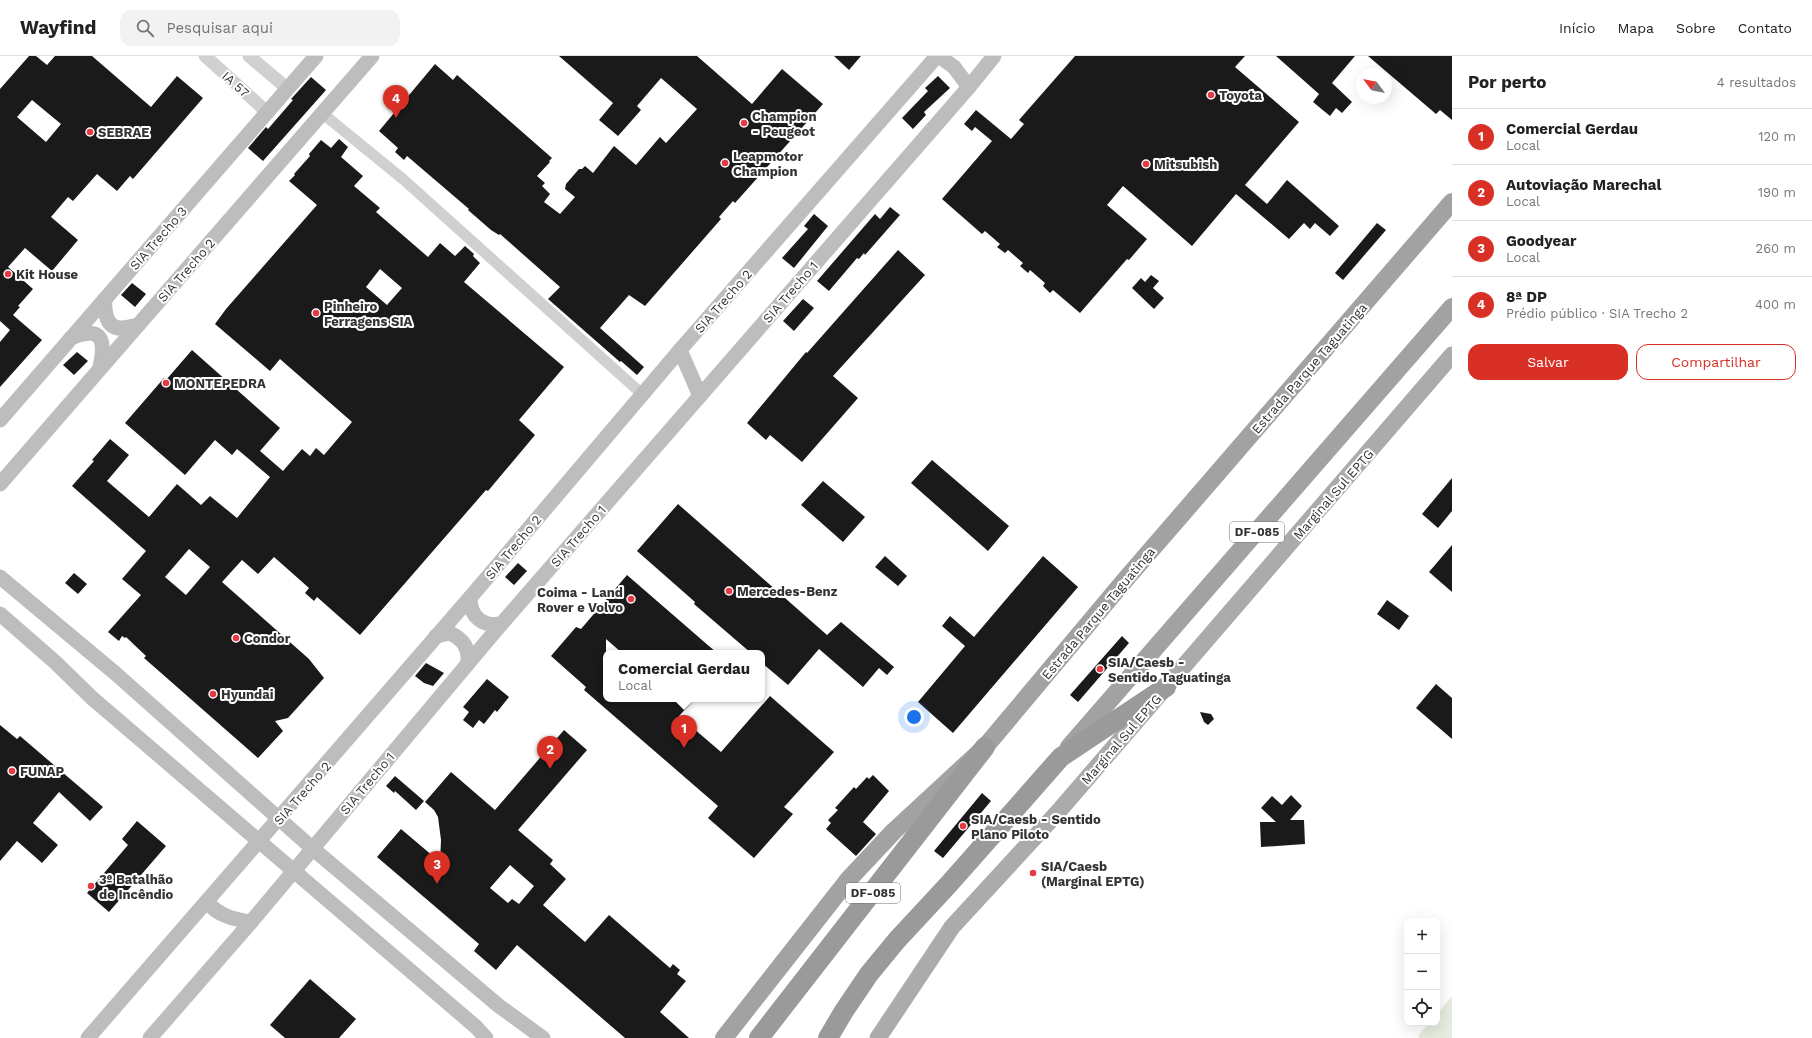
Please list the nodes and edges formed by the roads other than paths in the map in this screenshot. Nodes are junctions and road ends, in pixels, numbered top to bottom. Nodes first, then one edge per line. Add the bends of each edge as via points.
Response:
1 (205, 56) edge
2 (249, 56) edge
3 (316, 56) edge
4 (372, 56) edge
5 (938, 56) edge
6 (994, 56) edge
7 (969, 87) junction
8 (288, 89) junction
9 (267, 112) junction
10 (322, 113) junction
11 (1452, 202) edge
12 (105, 299) junction
13 (1452, 307) edge
14 (138, 325) junction
15 (70, 339) junction
16 (680, 350) junction
17 (1452, 355) edge
18 (100, 368) junction
19 (642, 394) junction
20 (700, 396) junction
21 (0, 420) edge
22 (0, 484) edge
23 (0, 577) edge
24 (470, 598) junction
25 (0, 614) edge
26 (501, 624) junction
27 (436, 636) junction
28 (468, 663) junction
29 (1166, 687) junction
30 (985, 747) junction
31 (1061, 757) junction
32 (279, 819) junction
33 (260, 840) junction
34 (312, 848) junction
35 (293, 870) junction
36 (207, 902) junction
37 (251, 922) junction
38 (536, 1036) edge
39 (88, 1038) edge
40 (150, 1038) edge
41 (486, 1038) edge
42 (724, 1038) edge
43 (759, 1038) edge
44 (828, 1038) edge
45 (878, 1038) edge

1 - 9 street, IA 57
2 - 8 street
3 - 8 main road, SIA Trecho 3
4 - 10 main road, SIA Trecho 2
5 - 7 main road via 954,67
5 - 16 main road, SIA Trecho 2
6 - 7 main road, SIA Trecho 1
7 - 20 main road, SIA Trecho 1
8 - 9 main road, SIA Trecho 3
9 - 12 main road, SIA Trecho 3
10 - 14 main road, SIA Trecho 2
10 - 19 street via 404,180
11 - 30 highway, Estrada Parque Taguatinga / DF-085 via 1130,574
12 - 14 main road via 106,317 115,327
12 - 15 main road, SIA Trecho 3
13 - 31 highway, DF-085
14 - 18 main road, SIA Trecho 2
15 - 18 main road via 84,333 98,336 104,350
15 - 21 main road, SIA Trecho 3
16 - 19 main road, SIA Trecho 2
16 - 20 main road
17 - 29 main road, Marginal Sul EPTG
18 - 22 main road, SIA Trecho 2
19 - 24 main road, SIA Trecho 2
20 - 26 main road, SIA Trecho 1
23 - 32 main road via 115,673
24 - 26 main road via 474,616 482,622
24 - 27 main road, SIA Trecho 2
25 - 33 main road via 92,698
26 - 28 main road, SIA Trecho 1
27 - 28 main road via 450,633 463,641 469,655
27 - 32 main road, SIA Trecho 2
28 - 34 main road, SIA Trecho 1
29 - 31 highway
29 - 45 main road, Marginal Sul EPTG via 1058,812 952,927
30 - 42 highway via 894,831 848,880
30 - 43 highway, Estrada Parque Taguatinga / DF-085
31 - 44 highway, DF-085 via 897,940 869,974
32 - 33 main road, SIA Trecho 2
32 - 34 main road
33 - 35 main road
33 - 36 main road, SIA Trecho 2
34 - 35 main road, SIA Trecho 1
34 - 38 main road
35 - 37 main road, SIA Trecho 1
35 - 41 main road
36 - 37 main road via 228,918
36 - 39 main road, SIA Trecho 2
37 - 40 main road, SIA Trecho 1

